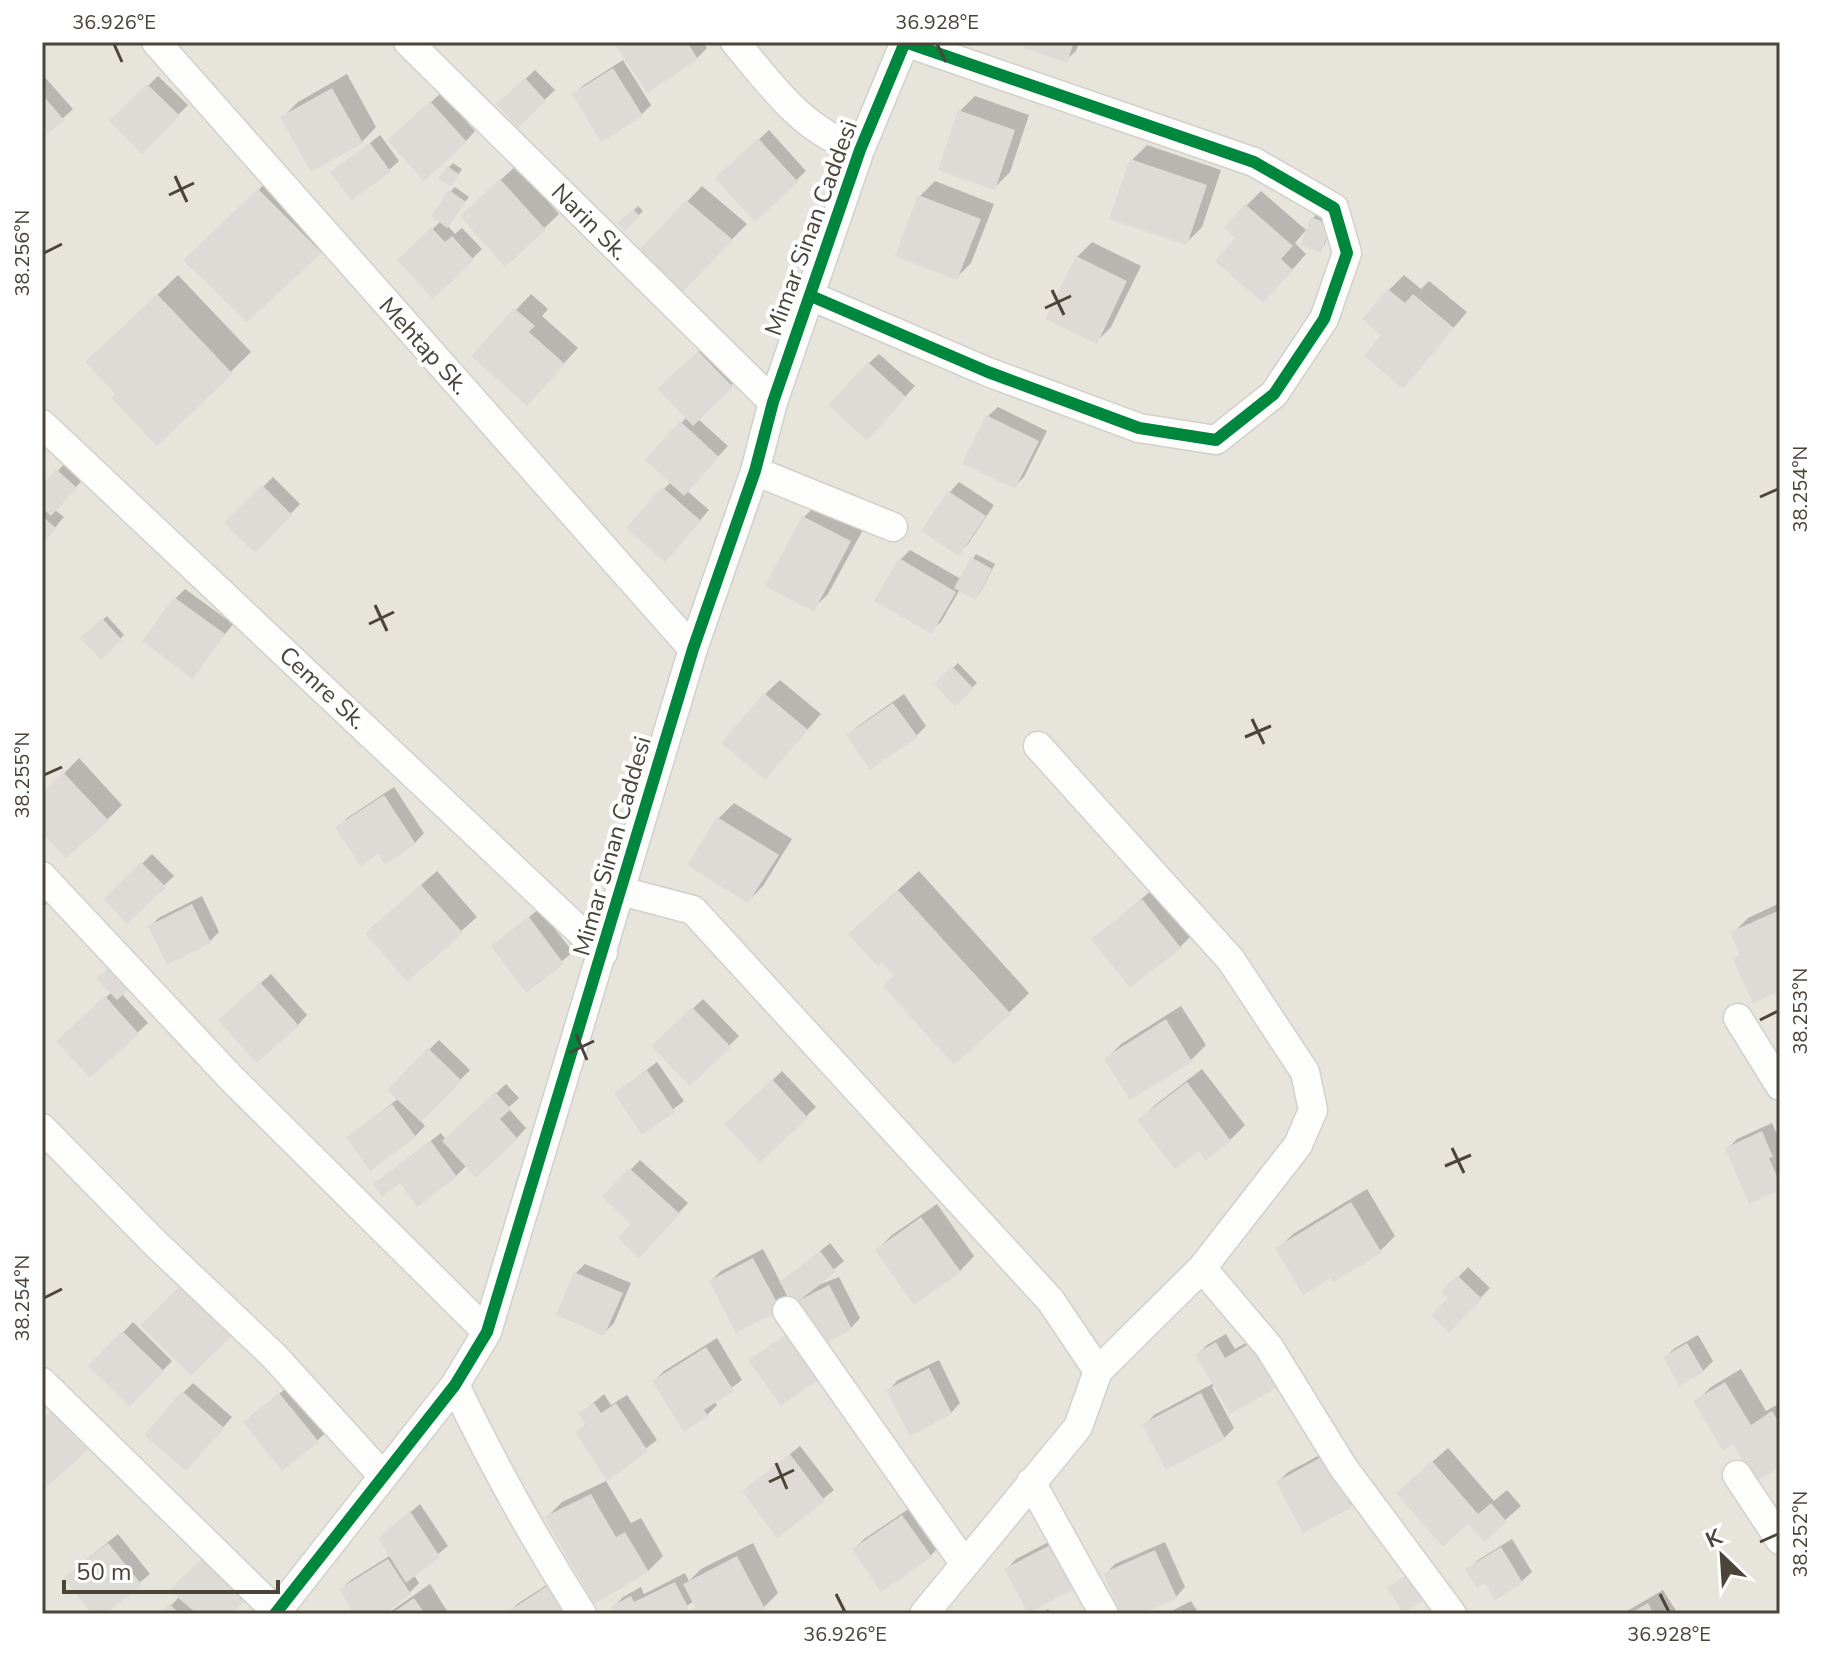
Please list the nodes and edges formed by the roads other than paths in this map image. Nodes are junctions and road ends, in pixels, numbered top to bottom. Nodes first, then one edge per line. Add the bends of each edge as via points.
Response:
1 (156, 42) edge
2 (408, 42) edge
3 (735, 42) edge
4 (905, 42) edge
5 (860, 150) junction
6 (811, 296) junction
7 (773, 402) junction
8 (42, 424) edge
9 (755, 471) junction
10 (893, 527) dead end
11 (693, 649) junction
12 (1038, 746) dead end
13 (42, 876) edge
14 (621, 891) junction
15 (603, 953) junction
16 (1738, 1018) dead end
17 (1780, 1086) edge
18 (42, 1128) edge
19 (1202, 1268) junction
20 (787, 1311) dead end
21 (487, 1332) junction
22 (1098, 1371) junction
23 (42, 1382) edge
24 (455, 1385) junction
25 (1737, 1475) dead end
26 (383, 1476) junction
27 (1031, 1482) junction
28 (1780, 1540) edge
29 (964, 1563) junction
30 (277, 1613) edge
31 (582, 1614) edge
32 (924, 1614) edge
33 (1104, 1614) edge
34 (1452, 1614) edge

1 - 11 street, Mehtap Sk.
2 - 7 street, Narin Sk.
3 - 5 street via 789,108 834,141
4 - 5 street, Mimar Sinan Caddesi
4 - 6 street via 1254,162 1334,208 1347,253 1324,319 1274,394 1216,440 1139,428 988,372
5 - 6 street, Mimar Sinan Caddesi
6 - 7 street, Mimar Sinan Caddesi
7 - 9 street, Mimar Sinan Caddesi
8 - 15 street, Cemre Sk.
9 - 10 street
9 - 11 street, Mimar Sinan Caddesi
11 - 14 street, Mimar Sinan Caddesi
12 - 19 street via 1231,960 1305,1072 1313,1110 1298,1145
13 - 21 street via 232,1079
14 - 15 street, Mimar Sinan Caddesi
14 - 22 street via 693,910 1051,1301
15 - 21 street, Mimar Sinan Caddesi
16 - 17 street
18 - 26 street via 274,1356
19 - 22 street
19 - 34 street via 1269,1347 1343,1467
20 - 29 street
21 - 24 street, Mimar Sinan Caddesi
22 - 27 street via 1078,1427
23 - 30 street
24 - 26 street, Mimar Sinan Caddesi
24 - 31 street via 533,1537
25 - 28 street
26 - 30 street, Mimar Sinan Caddesi
27 - 29 street
27 - 33 street
29 - 32 street

